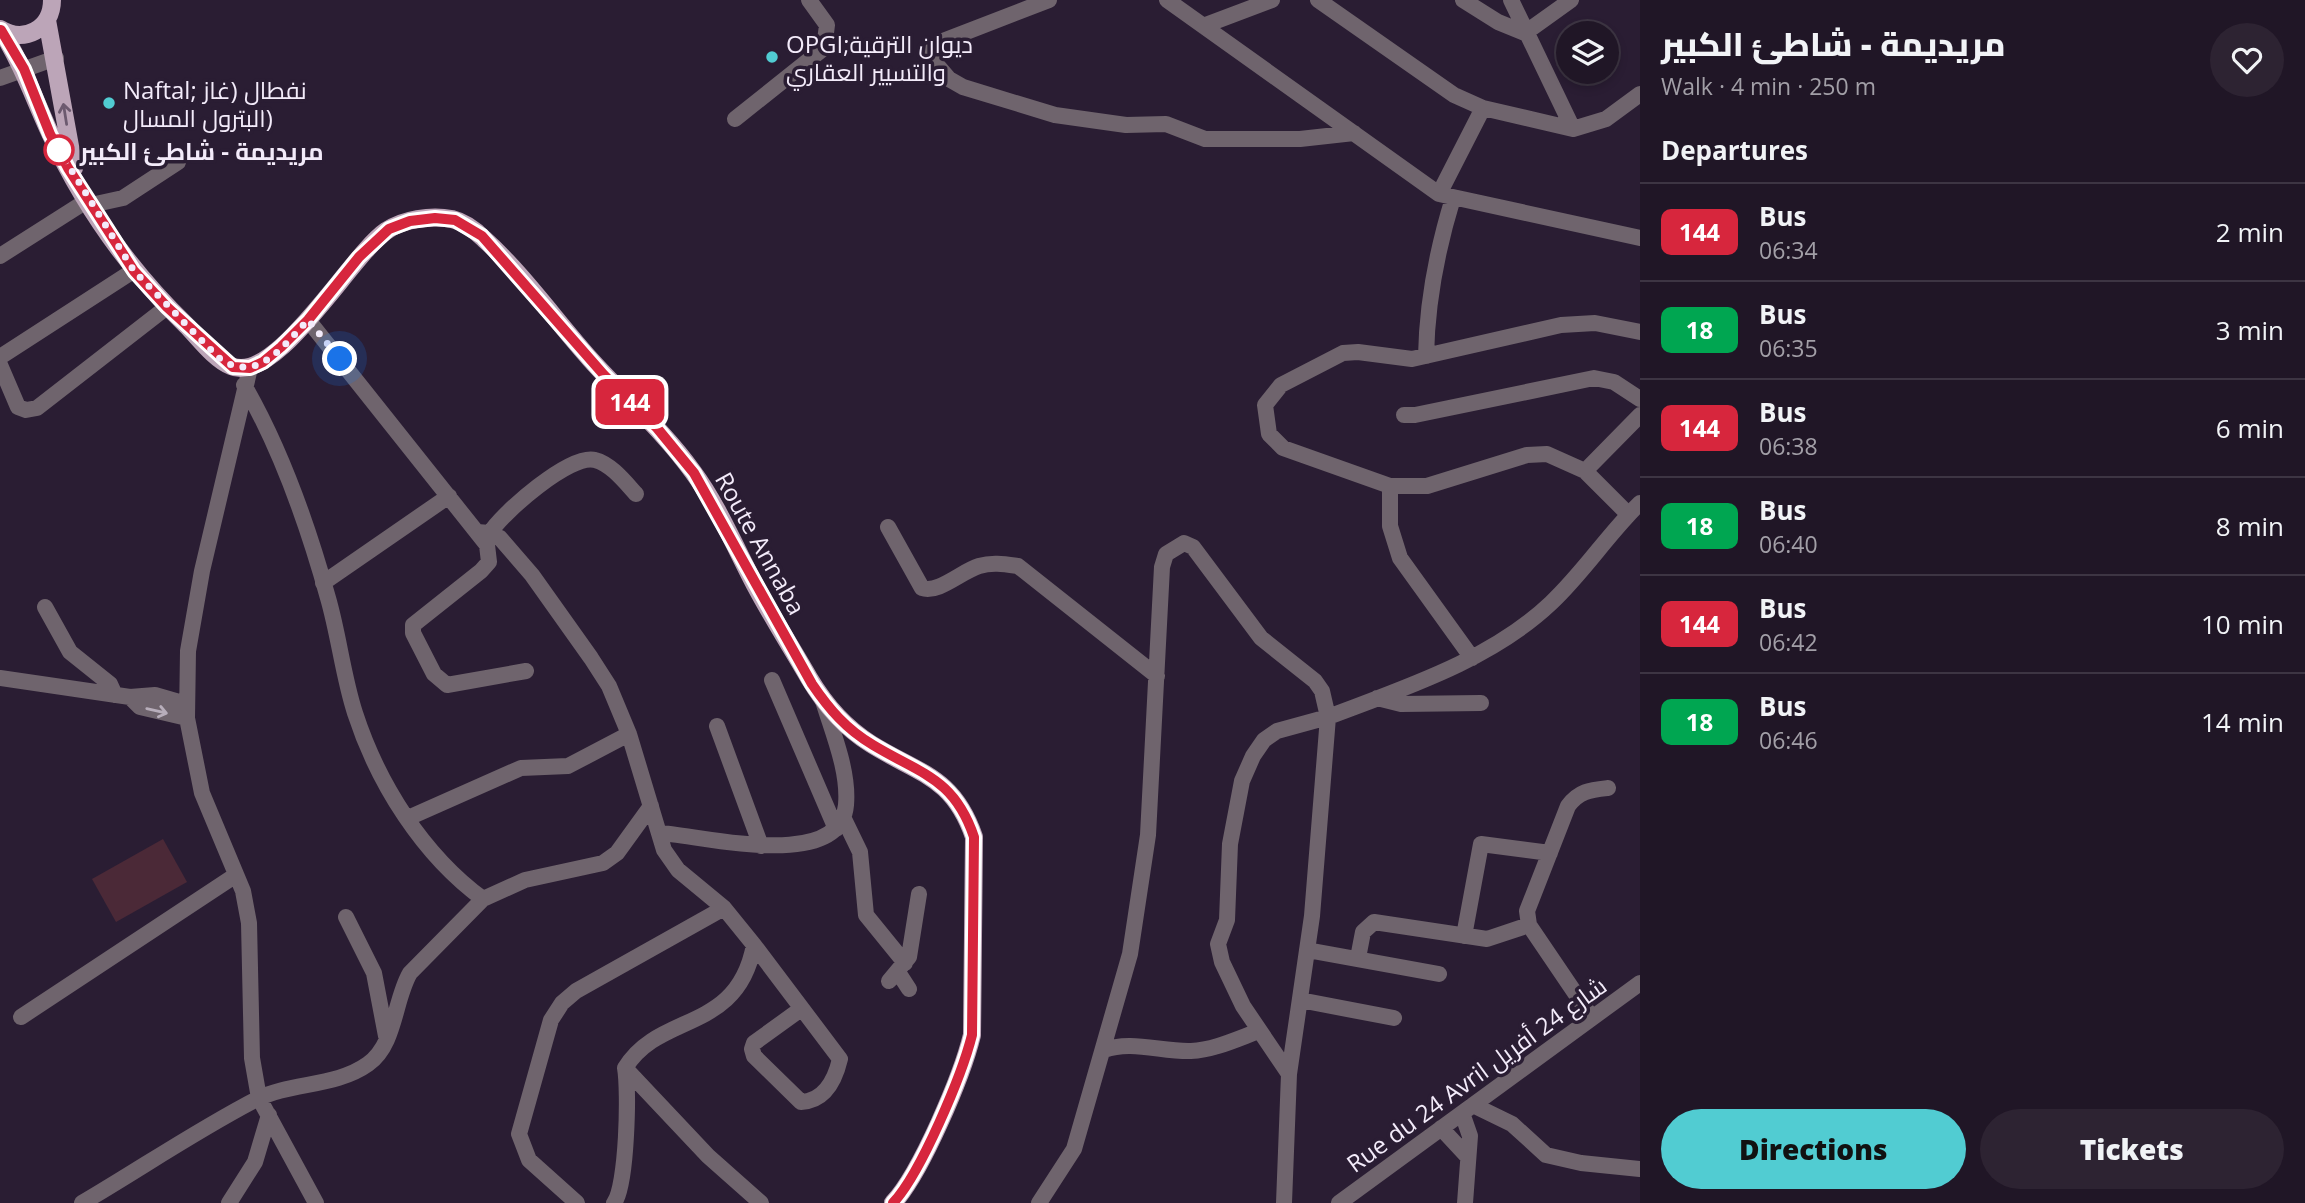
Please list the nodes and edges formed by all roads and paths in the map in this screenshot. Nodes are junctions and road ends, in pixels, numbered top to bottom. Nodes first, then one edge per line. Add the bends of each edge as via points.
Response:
1 (809, 0) edge
2 (1049, 0) edge
3 (1167, 0) edge
4 (1272, 0) edge
5 (1318, 0) edge
6 (1463, 0) edge
7 (1511, 0) edge
8 (1571, 0) edge
9 (51, 6) edge
10 (1203, 26) junction
11 (1, 29) edge
12 (1525, 33) junction
13 (56, 58) junction
14 (24, 69) junction
15 (0, 78) edge
16 (1640, 94) edge
17 (1483, 108) junction
18 (734, 119) dead end
19 (1573, 129) junction
20 (1354, 133) junction
21 (178, 162) dead end
22 (76, 181) junction
23 (1446, 196) junction
24 (89, 203) junction
25 (1640, 238) edge
26 (0, 256) edge
27 (134, 271) junction
28 (167, 307) junction
29 (308, 320) junction
30 (1640, 332) edge
31 (1426, 356) junction
32 (0, 357) edge
33 (0, 365) edge
34 (247, 377) junction
35 (1640, 399) edge
36 (1404, 415) dead end
37 (1640, 415) edge
38 (1586, 471) junction
39 (1390, 486) junction
40 (636, 495) dead end
41 (449, 496) junction
42 (1636, 509) edge
43 (888, 527) dead end
44 (484, 533) junction
45 (323, 583) junction
46 (46, 607) dead end
47 (1472, 657) junction
48 (526, 671) dead end
49 (1157, 676) junction
50 (0, 678) edge
51 (772, 680) dead end
52 (122, 696) junction
53 (1377, 698) junction
54 (823, 700) junction
55 (1481, 703) dead end
56 (186, 711) junction
57 (1328, 717) junction
58 (717, 726) dead end
59 (629, 734) junction
60 (1608, 788) dead end
61 (651, 806) junction
62 (408, 818) junction
63 (840, 824) junction
64 (659, 833) junction
65 (761, 846) junction
66 (1550, 853) junction
67 (236, 875) junction
68 (919, 894) dead end
69 (483, 899) junction
70 (724, 908) junction
71 (346, 917) dead end
72 (1529, 925) junction
73 (1464, 936) junction
74 (754, 945) junction
75 (1307, 950) junction
76 (1357, 958) junction
77 (897, 972) junction
78 (1439, 974) dead end
79 (1640, 983) edge
80 (909, 989) dead end
81 (1300, 1000) junction
82 (801, 1009) junction
83 (21, 1017) dead end
84 (1394, 1017) dead end
85 (1592, 1018) junction
86 (1259, 1031) junction
87 (386, 1039) junction
88 (1104, 1050) junction
89 (625, 1068) junction
90 (1289, 1073) junction
91 (259, 1098) junction
92 (1467, 1109) junction
93 (269, 1115) junction
94 (1441, 1128) junction
95 (1467, 1156) junction
96 (1640, 1169) edge
97 (82, 1203) edge
98 (229, 1203) edge
99 (316, 1203) edge
100 (577, 1203) edge
101 (614, 1203) edge
102 (761, 1203) edge
103 (893, 1203) edge
104 (1039, 1203) edge
105 (1284, 1203) edge
106 (1339, 1203) edge
107 (1465, 1203) edge

1 - 18 street via 827,25 824,48
2 - 20 street via 943,41 932,50 931,58 963,87 1055,115 1126,125 1166,124 1219,140
3 - 10 street
4 - 10 street
5 - 17 street via 1454,94
6 - 12 street
7 - 12 street
8 - 12 street
9 - 11 main road via 40,29 23,36
9 - 13 main road
10 - 20 street
11 - 14 main road
12 - 19 street
13 - 14 street
22 -> 13 main road
14 - 15 street
14 - 22 main road via 50,134
16 - 19 street via 1606,118
17 - 19 street
17 - 23 street
20 - 23 street
21 - 24 street via 124,198
22 - 24 main road
23 - 25 street
23 - 31 street via 1427,312
24 - 26 street
24 - 27 main road
27 - 28 main road
27 - 32 street
28 - 33 street via 37,408 18,407
28 - 34 main road via 219,358
29 - 34 main road, Route Annaba
29 - 41 street
29 - 54 main road, Route Annaba via 359,257 389,229 435,218 471,228 494,247 694,473
30 - 31 street via 1595,323 1561,325
31 - 39 street via 1412,359 1343,353 1281,385 1265,405 1269,434 1283,448
34 - 45 street
34 - 56 street via 202,571 188,652
35 - 36 street via 1614,382 1594,377
37 - 38 street
38 - 39 street via 1547,454 1527,455 1427,486
38 - 42 street
39 - 47 street via 1390,526 1400,558
40 - 44 street via 605,465 584,460 558,474
41 - 44 street
41 - 45 street
42 - 47 street via 1549,605
43 - 49 street via 922,588 934,589 978,566 997,562 1018,566
44 - 48 street via 489,562 417,620 413,633 434,674 447,685
44 - 59 street via 500,538 532,575 609,686
45 - 62 street via 355,712 379,774
46 - 52 street via 70,652
47 - 53 street
49 - 57 street via 1161,567 1166,554 1184,543 1193,547 1261,639 1315,681
49 - 88 street via 1148,835 1130,954
50 - 52 street
51 - 63 street
52 - 56 street via 155,695
53 - 55 street via 1401,704
53 - 57 street
54 - 63 street via 844,776
54 - 103 main road, Route Annaba via 856,734 939,780 961,807 974,837 972,1035 914,1175
56 - 67 street via 202,793
57 - 75 street
57 - 86 street via 1270,735 1252,755 1242,781 1230,844 1227,920 1218,944 1233,986
58 - 65 street
59 - 61 street
59 - 62 street via 568,766 521,768
60 - 66 street via 1575,796
61 - 64 street
61 - 69 street via 617,853 603,863 525,880
62 - 69 street via 441,863
63 - 65 street via 817,841
63 - 77 street via 860,852 866,915
64 - 65 street
64 - 70 street via 670,860
66 - 72 street via 1527,911
66 - 73 street via 1481,844
67 - 83 street
67 - 91 street via 249,923 252,1058
68 - 77 street via 911,949
69 - 87 street via 410,973
70 - 74 street
70 - 100 street via 576,991 551,1020 519,1134 529,1160
71 - 87 street via 374,973
72 - 73 street via 1493,939
72 - 85 street
73 - 76 street via 1374,922 1363,932
74 - 82 street
74 - 89 street via 750,966 733,994 718,1007 643,1047
75 - 76 street
75 - 81 street
76 - 78 street
77 - 80 street
79 - 85 street, Rue du 24 Avril شارع 24 أفريل
81 - 84 street
81 - 90 street
82 - 82 street via 840,1059 827,1091 806,1102 754,1056 752,1049
85 - 92 street, Rue du 24 Avril شارع 24 أفريل
86 - 88 street via 1190,1051 1142,1046
86 - 90 street
87 - 91 street via 369,1063 348,1074
88 - 104 street via 1074,1149
89 - 101 street via 629,1088 621,1187
89 - 102 street via 708,1156
90 - 105 street
91 - 93 street
91 - 97 street
92 - 94 street, Rue du 24 Avril شارع 24 أفريل
92 - 95 street
92 - 96 street via 1513,1124 1546,1155
93 - 98 street via 255,1162
93 - 99 street
94 - 95 street
94 - 106 street, Rue du 24 Avril شارع 24 أفريل
95 - 107 street

